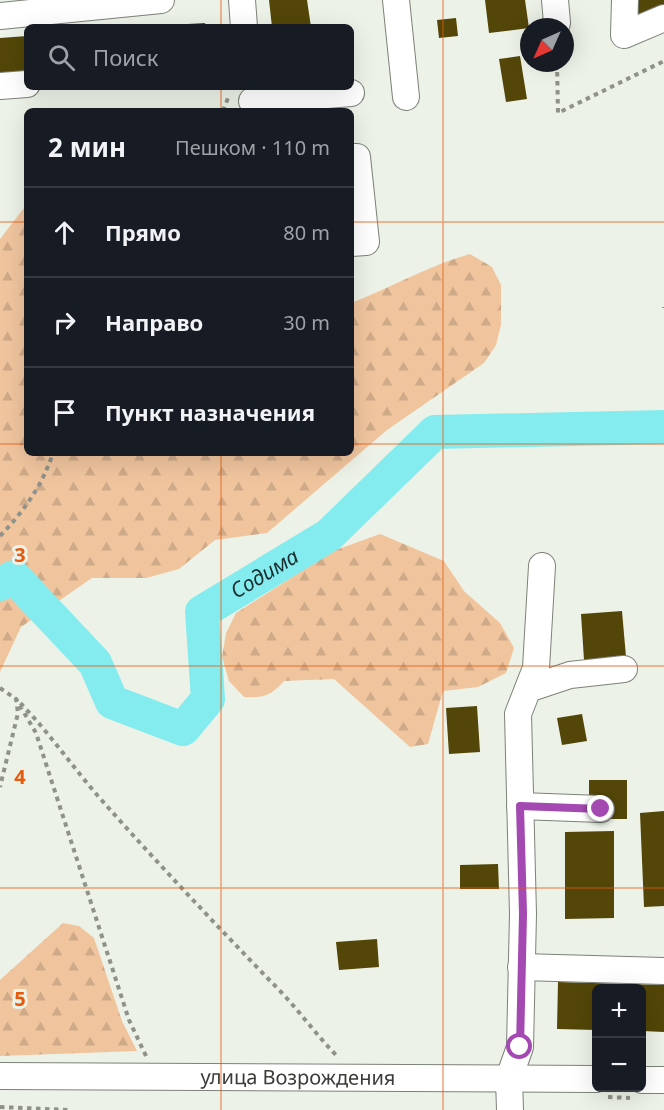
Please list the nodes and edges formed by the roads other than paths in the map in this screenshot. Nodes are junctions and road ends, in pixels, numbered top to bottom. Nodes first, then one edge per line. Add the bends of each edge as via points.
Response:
1 (161, 0) edge
2 (242, 0) edge
3 (396, 0) edge
4 (625, 0) edge
5 (0, 16) edge
6 (664, 18) edge
7 (244, 24) edge
8 (24, 84) edge
9 (0, 86) edge
10 (351, 93) dead end
11 (406, 98) dead end
12 (253, 100) edge
13 (354, 157) edge
14 (354, 243) edge
15 (542, 566) dead end
16 (624, 669) dead end
17 (528, 689) junction
18 (520, 806) junction
19 (601, 809) dead end
20 (521, 967) junction
21 (664, 971) edge
22 (0, 1076) edge
23 (509, 1078) junction
24 (592, 1079) edge
25 (646, 1080) edge
26 (664, 1080) edge
27 (510, 1110) edge

1 - 5 street
2 - 7 street
3 - 11 street
4 - 6 street via 624,35
8 - 9 street
10 - 12 street
13 - 14 street via 366,242
15 - 17 street via 536,668
16 - 17 street via 570,675
17 - 18 street via 518,714
18 - 19 street
18 - 20 street
20 - 21 street
20 - 23 street via 520,1047
22 - 23 street, улица Возрождения
23 - 24 street, улица Возрождения
23 - 27 street
25 - 26 street

